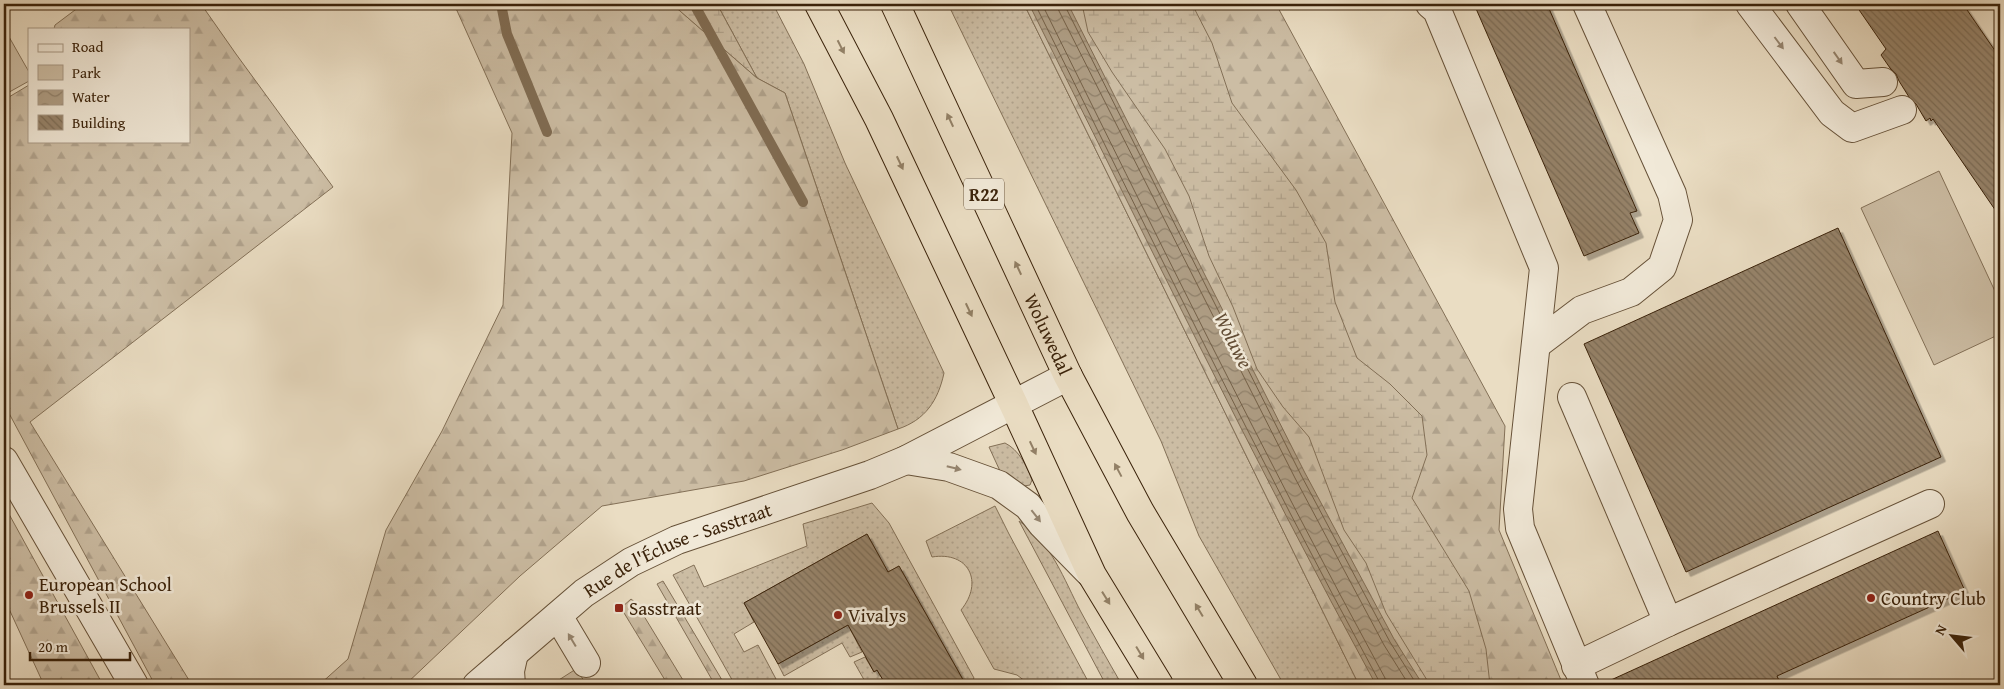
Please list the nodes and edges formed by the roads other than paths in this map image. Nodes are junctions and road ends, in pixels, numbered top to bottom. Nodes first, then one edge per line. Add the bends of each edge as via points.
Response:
1 (819, 4) edge
2 (895, 4) edge
3 (1430, 4) edge
4 (1587, 4) edge
5 (1750, 4) edge
6 (1800, 4) edge
7 (1883, 82) dead end
8 (1902, 110) dead end
9 (1537, 344) junction
10 (1068, 376) junction
11 (1572, 398) dead end
12 (1013, 403) junction
13 (906, 460) junction
14 (8, 479) edge
15 (1930, 504) dead end
16 (1092, 575) junction
17 (558, 616) junction
18 (1668, 622) junction
19 (586, 663) dead end
20 (1581, 675) edge
21 (493, 682) edge
22 (134, 685) edge
23 (1159, 685) edge
24 (1243, 685) edge

1 -> 12 highway via 879,119
10 -> 2 highway, Woluwedal / R22
3 - 9 street via 1437,10 1544,268
4 - 9 street via 1672,194 1678,220 1662,267 1631,292 1582,310
5 -> 8 street via 1832,113 1852,128
6 -> 7 street via 1856,84
9 - 20 street via 1518,510 1520,528
10 - 12 street
24 -> 10 highway, Woluwedal / R22 via 1140,512
11 - 18 street
12 - 13 street, Rue de l'Écluse - Sasstraat
12 -> 16 highway
13 -> 16 street via 949,467 1000,484 1028,506
13 - 17 street, Rue de l'Écluse - Sasstraat via 677,540 631,562 584,593
14 - 22 street
15 - 18 street
16 -> 23 highway
19 -> 17 street
17 - 21 street, Rue de l'Écluse - Sasstraat via 514,653
18 - 20 street

